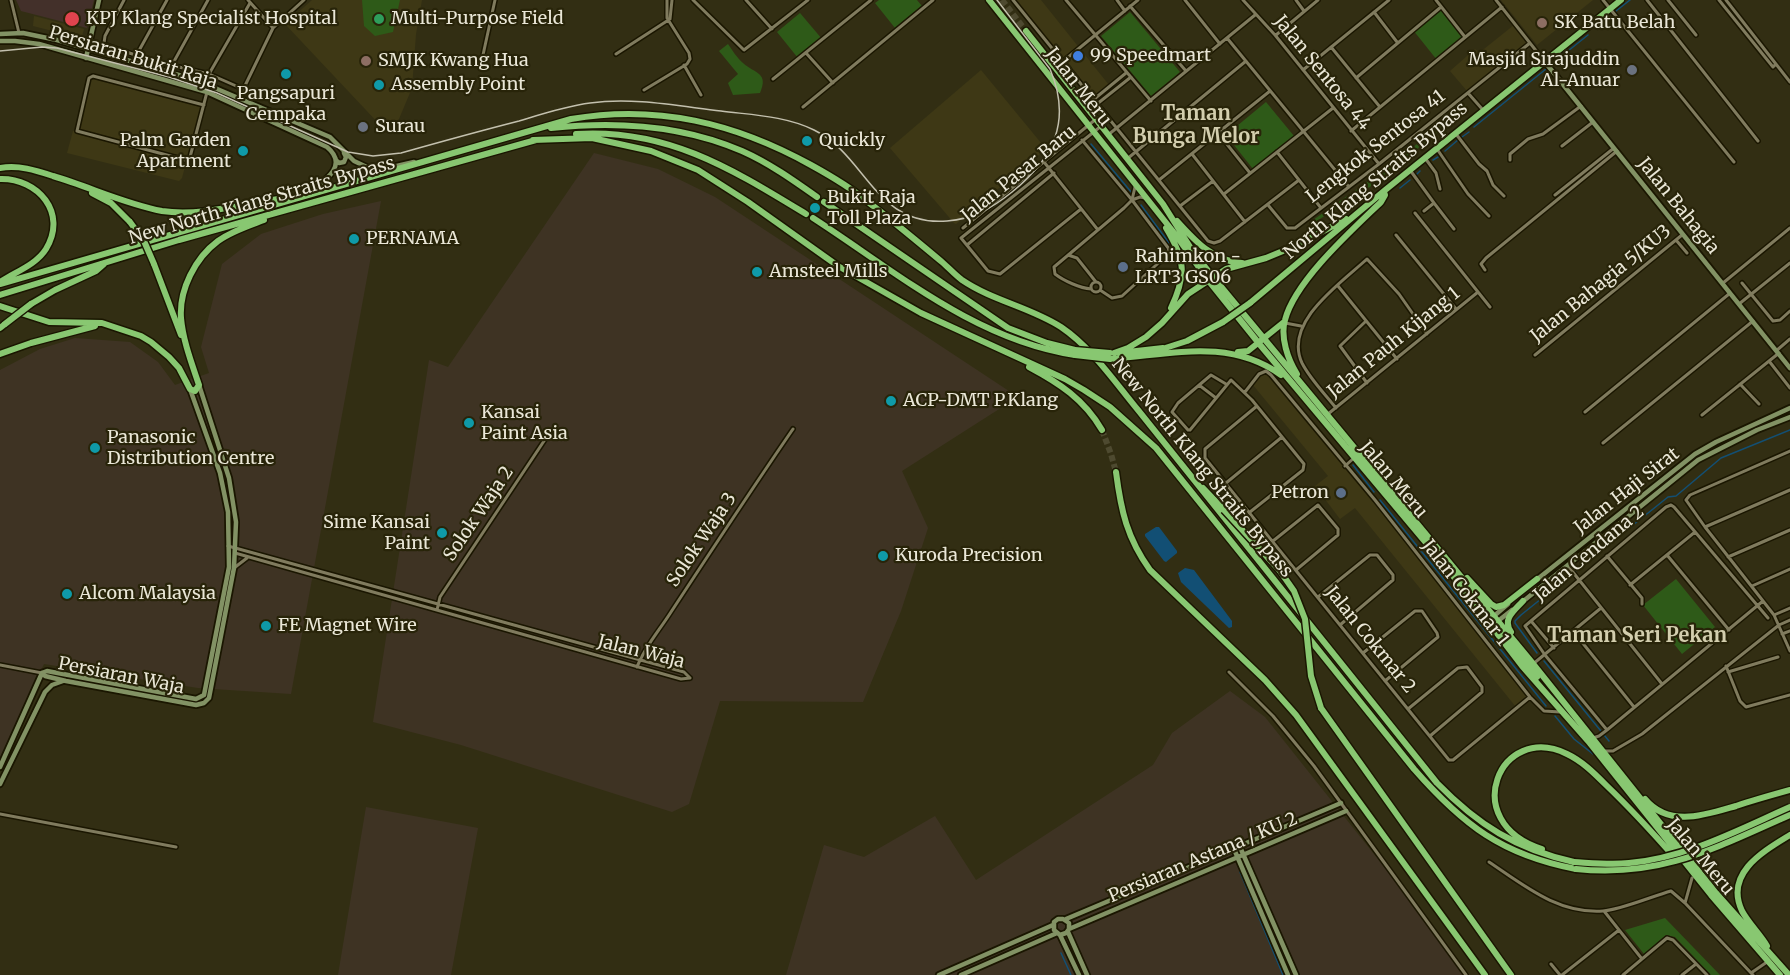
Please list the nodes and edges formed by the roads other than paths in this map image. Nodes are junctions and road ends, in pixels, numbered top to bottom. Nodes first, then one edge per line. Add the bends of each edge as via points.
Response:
1 (11, 0) edge
2 (99, 0) edge
3 (124, 0) edge
4 (167, 0) edge
5 (208, 0) edge
6 (304, 0) edge
7 (495, 0) edge
8 (667, 0) edge
9 (672, 0) edge
10 (693, 0) edge
11 (746, 0) edge
12 (807, 0) edge
13 (871, 0) edge
14 (933, 0) edge
15 (989, 0) edge
16 (1013, 0) edge
17 (1066, 0) edge
18 (1117, 0) edge
19 (1138, 0) edge
20 (1185, 0) edge
21 (1243, 0) edge
22 (1296, 0) edge
23 (1318, 0) edge
24 (1389, 0) edge
25 (1436, 0) edge
26 (1496, 0) edge
27 (1603, 0) edge
28 (1621, 0) edge
29 (1647, 0) edge
30 (1668, 0) edge
31 (1719, 0) edge
32 (1726, 0) edge
33 (249, 1) edge
34 (298, 2) edge
35 (928, 2) edge
36 (1130, 6) junction
37 (1441, 7) junction
38 (1502, 7) junction
39 (1610, 9) junction
40 (1125, 11) junction
41 (1304, 11) junction
42 (1374, 12) junction
43 (1255, 15) junction
44 (669, 20) junction
45 (273, 28) junction
46 (772, 29) junction
47 (1026, 31) tunnel mouth
48 (19, 33) junction
49 (0, 34) edge
50 (1095, 35) junction
51 (1275, 35) junction
52 (1696, 35) dead end
53 (1465, 37) junction
54 (1227, 38) junction
55 (0, 41) edge
56 (1397, 42) junction
57 (1530, 43) junction
58 (1220, 44) junction
59 (1331, 47) junction
60 (88, 48) junction
61 (806, 52) junction
62 (616, 54) dead end
63 (483, 55) dead end
64 (136, 56) junction
65 (86, 58) junction
66 (1246, 61) junction
67 (1545, 62) junction
68 (1062, 63) junction
69 (1776, 64) junction
70 (172, 65) junction
71 (684, 65) junction
72 (1056, 68) junction
73 (1303, 70) junction
74 (1186, 71) junction
75 (1127, 72) junction
76 (209, 74) junction
77 (1131, 77) junction
78 (1356, 78) junction
79 (773, 79) dead end
80 (1790, 82) edge
81 (832, 83) junction
82 (243, 89) junction
83 (644, 90) dead end
84 (1270, 91) junction
85 (207, 92) junction
86 (1468, 93) junction
87 (701, 95) dead end
88 (239, 98) junction
89 (1093, 100) junction
90 (1151, 101) junction
91 (1097, 104) junction
92 (204, 105) junction
93 (1581, 106) junction
94 (804, 107) dead end
95 (1380, 107) junction
96 (1333, 108) junction
97 (1484, 111) junction
98 (1096, 119) junction
99 (1593, 122) junction
100 (1089, 125) junction
101 (1101, 126) junction
102 (541, 129) junction
103 (1117, 129) junction
104 (1094, 131) junction
105 (1303, 131) junction
106 (1351, 131) junction
107 (1218, 133) junction
108 (1456, 134) junction
109 (1108, 135) junction
110 (533, 140) junction
111 (1082, 140) junction
112 (1758, 141) dead end
113 (1562, 146) dead end
114 (1437, 148) junction
115 (1615, 149) junction
116 (1136, 152) junction
117 (1277, 152) junction
118 (344, 153) junction
119 (1192, 154) junction
120 (335, 156) junction
121 (1425, 158) junction
122 (432, 159) junction
123 (1127, 159) junction
124 (1510, 160) dead end
125 (1044, 162) junction
126 (1734, 162) dead end
127 (1379, 164) junction
128 (1048, 167) junction
129 (0, 168) edge
130 (1410, 170) junction
131 (1054, 173) junction
132 (1250, 173) junction
133 (0, 179) edge
134 (1159, 180) junction
135 (1299, 180) junction
136 (1213, 181) junction
137 (73, 182) junction
138 (1135, 182) junction
139 (1349, 187) junction
140 (1440, 189) dead end
141 (1384, 191) junction
142 (1224, 194) junction
143 (306, 195) junction
144 (1555, 195) dead end
145 (1504, 196) dead end
146 (817, 197) dead end
147 (1132, 200) junction
148 (824, 202) dead end
149 (1151, 203) junction
150 (1434, 203) junction
151 (1163, 204) junction
152 (1268, 204) junction
153 (1180, 206) junction
154 (1321, 208) junction
155 (286, 209) junction
156 (1081, 209) junction
157 (1424, 211) dead end
158 (1415, 213) dead end
159 (806, 214) dead end
160 (1489, 216) dead end
161 (813, 218) dead end
162 (1245, 222) junction
163 (963, 228) dead end
164 (1790, 228) edge
165 (1454, 229) dead end
166 (1098, 230) junction
167 (1684, 233) junction
168 (1396, 235) dead end
169 (1676, 240) junction
170 (967, 245) junction
171 (1078, 247) junction
172 (1687, 253) dead end
173 (1067, 255) junction
174 (1077, 258) junction
175 (106, 262) junction
176 (1248, 263) junction
177 (1790, 263) edge
178 (1485, 270) dead end
179 (1211, 279) junction
180 (1096, 282) junction
181 (0, 283) edge
182 (1723, 284) junction
183 (1742, 284) dead end
184 (1338, 286) junction
185 (1091, 289) junction
186 (1100, 290) junction
187 (1478, 292) junction
188 (1730, 292) junction
189 (1751, 294) junction
190 (0, 295) edge
191 (1740, 304) junction
192 (0, 306) edge
193 (1490, 307) dead end
194 (1456, 309) junction
195 (1790, 311) edge
196 (1167, 317) junction
197 (1366, 321) junction
198 (1753, 321) junction
199 (1284, 322) junction
200 (110, 325) junction
201 (2, 326) edge
202 (1301, 326) junction
203 (1427, 334) junction
204 (1790, 339) edge
205 (1261, 340) junction
206 (1169, 347) junction
207 (996, 348) junction
208 (188, 350) junction
209 (1218, 352) junction
210 (1778, 352) junction
211 (1075, 353) junction
212 (0, 354) edge
213 (1112, 355) junction
214 (1535, 355) dead end
215 (1127, 358) junction
216 (1397, 359) junction
217 (1768, 361) junction
218 (1790, 367) edge
219 (1291, 383) junction
220 (1367, 383) junction
221 (1199, 384) junction
222 (1226, 384) junction
223 (1740, 384) junction
224 (198, 385) junction
225 (1790, 388) edge
226 (190, 389) junction
227 (1307, 391) junction
228 (1245, 392) junction
229 (1216, 398) junction
230 (1759, 404) dead end
231 (1257, 406) junction
232 (1336, 408) junction
233 (1790, 408) edge
234 (1585, 411) dead end
235 (1327, 415) junction
236 (1702, 415) dead end
237 (1790, 417) edge
238 (1781, 420) junction
239 (1790, 423) edge
240 (793, 429) dead end
241 (1102, 430) tunnel mouth
242 (548, 435) dead end
243 (1282, 437) junction
244 (1603, 443) dead end
245 (1790, 451) edge
246 (1355, 458) junction
247 (1345, 466) junction
248 (1116, 472) tunnel mouth
249 (1226, 483) junction
250 (1198, 485) junction
251 (1790, 490) edge
252 (1384, 493) junction
253 (1374, 500) junction
254 (1250, 512) junction
255 (1704, 527) junction
256 (1790, 530) edge
257 (1695, 532) junction
258 (1273, 541) junction
259 (228, 548) junction
260 (235, 550) junction
261 (1443, 554) junction
262 (1667, 555) junction
263 (1607, 556) junction
264 (249, 557) junction
265 (1728, 557) junction
266 (1443, 563) junction
267 (234, 568) junction
268 (1569, 568) junction
269 (1296, 570) junction
270 (1790, 570) edge
271 (1578, 578) junction
272 (1538, 579) junction
273 (1630, 585) junction
274 (1752, 586) junction
275 (1318, 597) junction
276 (1523, 601) junction
277 (1763, 601) junction
278 (438, 604) junction
279 (1642, 604) dead end
280 (1757, 607) junction
281 (1601, 608) junction
282 (1790, 608) edge
283 (437, 610) junction
284 (1774, 615) junction
285 (1768, 618) dead end
286 (1495, 619) junction
287 (1790, 620) edge
288 (1531, 621) junction
289 (1340, 625) junction
290 (1779, 626) junction
291 (1729, 630) junction
292 (1790, 631) edge
293 (1573, 632) junction
294 (1782, 634) junction
295 (1554, 648) junction
296 (1790, 651) edge
297 (1363, 653) junction
298 (1545, 655) junction
299 (1778, 657) dead end
300 (640, 660) junction
301 (1532, 662) junction
302 (0, 665) edge
303 (1726, 666) junction
304 (638, 667) junction
305 (1229, 672) dead end
306 (1728, 672) junction
307 (42, 673) junction
308 (66, 681) junction
309 (1386, 681) junction
310 (1662, 684) junction
311 (1790, 695) edge
312 (1530, 697) junction
313 (203, 700) junction
314 (1553, 700) junction
315 (1634, 707) junction
316 (1408, 709) junction
317 (1550, 712) junction
318 (1604, 732) junction
319 (1430, 736) junction
320 (1591, 739) junction
321 (1604, 751) junction
322 (0, 767) edge
323 (1618, 769) junction
324 (0, 784) edge
325 (1790, 790) edge
326 (1341, 802) junction
327 (1790, 807) edge
328 (1346, 811) junction
329 (0, 814) edge
330 (1790, 815) edge
331 (1790, 835) edge
332 (1240, 846) junction
333 (176, 847) dead end
334 (1234, 849) junction
335 (1244, 855) junction
336 (1238, 858) junction
337 (1489, 862) dead end
338 (1574, 862) junction
339 (1692, 878) junction
340 (1711, 895) junction
341 (1685, 903) junction
342 (1604, 911) junction
343 (1066, 920) junction
344 (1053, 925) junction
345 (1069, 930) junction
346 (1619, 930) junction
347 (1059, 934) junction
348 (1642, 959) junction
349 (1769, 961) junction
350 (1777, 961) junction
351 (1551, 964) dead end
352 (1696, 964) junction
353 (1752, 974) edge
354 (939, 975) edge
355 (961, 975) edge
356 (1079, 975) edge
357 (1087, 975) edge
358 (1288, 975) edge
359 (1296, 975) edge
360 (1466, 975) edge
361 (1485, 975) edge
362 (1511, 975) edge
363 (1561, 975) edge
364 (1623, 975) edge
365 (1682, 975) edge
366 (1707, 975) edge
367 (1780, 975) edge
368 (1789, 975) edge

1 - 48 street
2 - 60 street
3 - 64 street via 104,43
4 - 64 street
5 - 70 street
6 - 34 street
7 - 63 street
8 - 44 street
9 - 44 street
10 - 46 street via 741,49 747,49
11 - 46 street
12 - 46 street
13 - 61 street
14 - 35 street
15 - 100 highway, Jalan Meru
16 - 68 street
17 - 50 street
18 - 40 street
19 - 36 street
20 - 58 street
21 - 43 street, Jalan Sentosa 44
22 - 41 street
23 - 41 street
24 - 42 street
25 - 37 street
26 - 38 street
27 - 39 street
28 - 39 highway, North Klang Straits Bypass
29 - 112 street
30 - 52 street
31 - 69 street via 1773,67
32 - 69 street
33 - 45 street
33 - 76 street
34 - 45 street
35 - 81 street
36 - 40 street
36 - 74 street
37 - 53 street
37 - 56 street
38 - 53 street
38 - 57 street
39 - 67 highway, North Klang Straits Bypass
39 - 126 street
40 - 50 street
41 - 51 street
42 - 56 street
42 - 59 street
43 - 51 street, Jalan Sentosa 44
43 - 54 street
44 - 62 street
44 - 71 street via 690,56
45 - 82 street
47 - 72 highway, Jalan Meru
48 - 49 street, Persiaran Bukit Raja
48 - 60 street, Persiaran Bukit Raja
50 - 68 street
50 - 75 street
51 - 73 street, Jalan Sentosa 44
53 - 95 street
54 - 58 street
54 - 66 street
55 - 65 street, Persiaran Bukit Raja via 39,44
56 - 78 street
57 - 67 street
57 - 86 street, Lengkok Sentosa 41
58 - 74 street
59 - 73 street
59 - 78 street
60 - 65 street
60 - 88 street, Persiaran Bukit Raja via 196,80
61 - 79 street
61 - 81 street
64 - 70 street
65 - 85 street, Persiaran Bukit Raja
66 - 84 street
66 - 116 street
67 - 93 street, Jalan Bahagia
67 - 97 highway, North Klang Straits Bypass
68 - 72 street
68 - 89 street
69 - 80 street
70 - 76 street
71 - 83 street
71 - 87 street
72 - 98 highway, Jalan Meru
73 - 96 street, Jalan Sentosa 44
74 - 90 street
75 - 77 street
75 - 89 street
76 - 82 street
77 - 90 street
77 - 91 street
78 - 95 street
81 - 94 street
82 - 88 street
84 - 105 street
84 - 107 street
85 - 92 street
85 - 120 street, Persiaran Bukit Raja via 327,147
86 - 97 street
86 - 127 street, Lengkok Sentosa 41
88 - 118 street, Persiaran Bukit Raja via 330,137
89 - 91 street
90 - 103 street
91 - 103 street
92 - 92 street via 189,161 77,131 89,78 93,76
93 - 99 street, Jalan Bahagia
93 - 124 street via 1543,134 1528,139 1510,154
95 - 106 street
96 - 105 street
96 - 106 street, Jalan Sentosa 44
97 - 108 highway, North Klang Straits Bypass
98 - 100 street, Jalan Pasar Baru
98 - 101 highway, Jalan Meru
99 - 113 street
99 - 115 street, Jalan Bahagia
100 - 104 highway, Jalan Meru
100 - 125 street, Jalan Pasar Baru
101 - 104 street, Jalan Pasar Baru
101 - 109 highway, Jalan Meru
102 - 122 highway
102 - 146 highway via 619,125 690,135 743,151
102 - 250 highway, New North Klang Straits Bypass via 586,116 667,115 736,130 803,161 867,200 961,279 997,299 1041,316 1074,337
103 - 109 street
103 - 116 street
104 - 111 street, Jalan Pasar Baru
104 - 138 highway, Jalan Meru
105 - 117 street
105 - 139 street
106 - 127 street, Jalan Sentosa 44
107 - 119 street
107 - 132 street
108 - 114 highway, North Klang Straits Bypass
108 - 145 street
109 - 123 highway, Jalan Meru
110 - 155 highway, New North Klang Straits Bypass
110 - 159 highway, New North Klang Straits Bypass via 599,133 668,144 737,172
110 - 207 highway, New North Klang Straits Bypass via 592,138 675,159 724,185 838,266 921,313
111 - 128 street, Jalan Pasar Baru
111 - 147 street
114 - 121 highway, North Klang Straits Bypass
114 - 160 street via 1468,194
115 - 144 street
115 - 167 street, Jalan Bahagia
115 - 178 street via 1483,260
116 - 123 street
116 - 134 street
117 - 132 street
117 - 135 street
118 - 120 street via 342,163
118 - 122 street, Persiaran Bukit Raja via 377,170
119 - 134 street
119 - 136 street
120 - 143 street via 333,172
121 - 130 highway, North Klang Straits Bypass
121 - 140 street via 1436,173
122 - 143 highway
123 - 151 highway, Jalan Meru
125 - 128 street
125 - 163 street, Jalan Pasar Baru
127 - 139 street, Lengkok Sentosa 41
128 - 131 street
128 - 170 street, Jalan Pasar Baru via 961,238
129 - 137 highway via 24,167
130 - 141 highway, North Klang Straits Bypass
130 - 150 street
131 - 156 street
131 - 170 street
132 - 142 street
133 - 181 highway via 36,189 47,202 53,224 42,254
134 - 153 street
135 - 152 street
135 - 154 street
136 - 142 street
136 - 153 street
137 - 143 highway via 163,211 214,210
137 - 208 highway, bridge via 111,203 144,241
138 - 147 street
138 - 149 highway, Jalan Meru
139 - 154 street, Lengkok Sentosa 41
141 - 176 highway via 1317,236
141 - 199 highway via 1381,202 1296,295
141 - 206 highway, North Klang Straits Bypass, bridge via 1250,303 1194,338
142 - 162 street
143 - 181 highway
147 - 149 street via 1143,197
147 - 166 street
147 - 186 street via 1167,245 1168,253 1122,296 1112,298
148 - 211 highway, North Klang Straits Bypass via 1008,328
149 - 179 highway, Jalan Meru
149 - 196 highway via 1180,251 1182,264 1178,291
150 - 157 street
150 - 165 street
151 - 176 highway via 1207,251 1228,261
151 - 179 highway, Jalan Meru
152 - 154 street, Lengkok Sentosa 41 via 1287,228 1295,228
152 - 162 street
153 - 162 street via 1211,242 1220,241
155 - 175 highway, New North Klang Straits Bypass
155 - 208 highway via 219,240 197,264 181,305
156 - 166 street
156 - 170 street via 1000,274 988,271
158 - 187 street
161 - 211 highway, North Klang Straits Bypass via 947,306 995,332 1040,347
164 - 182 street
166 - 171 street
167 - 169 street, Jalan Bahagia 5/KU3
167 - 182 street, Jalan Bahagia
168 - 194 street
169 - 172 street
169 - 214 street, Jalan Bahagia 5/KU3
171 - 173 street
171 - 174 street
173 - 174 street
173 - 185 street via 1054,267 1055,274
174 - 180 street
175 - 190 highway, New North Klang Straits Bypass
175 - 201 highway, bridge via 31,304
176 - 179 highway via 1226,269
177 - 189 street
179 - 196 highway via 1188,294
179 - 205 highway, Jalan Meru
180 - 185 street
180 - 186 street
182 - 188 street, Jalan Bahagia
183 - 189 street
184 - 197 street
184 - 202 street
184 - 203 street via 1366,259 1399,294
185 - 186 street
187 - 193 street
187 - 194 street, Jalan Pauh Kijang 1
188 - 191 street, Jalan Bahagia
188 - 234 street
189 - 191 street
189 - 195 street via 1773,321
191 - 198 street, Jalan Bahagia
192 - 200 highway via 49,322
194 - 203 street, Jalan Pauh Kijang 1
196 - 213 highway via 1146,337
197 - 216 street
197 - 220 street via 1340,346
198 - 210 street, Jalan Bahagia
198 - 244 street
199 - 202 street
199 - 205 highway
199 - 227 highway via 1292,366
200 - 212 highway via 75,330
200 - 226 highway via 141,336 161,349 179,368
202 - 232 street via 1298,345 1302,363
203 - 216 street, Jalan Pauh Kijang 1
204 - 210 street
205 - 209 highway via 1248,351
205 - 219 highway, Jalan Meru
205 - 227 highway, Jalan Meru
206 - 213 highway, North Klang Straits Bypass
206 - 215 highway, North Klang Straits Bypass
207 - 241 highway via 1064,387 1090,411
207 - 330 highway, New North Klang Straits Bypass, bridge via 1084,390 1127,420 1156,448 1414,769 1452,809 1509,849 1553,865 1622,872 1665,865 1701,853
208 - 224 highway
209 - 215 highway via 1179,351
209 - 219 highway via 1252,358
210 - 217 street
210 - 218 street, Jalan Bahagia
211 - 213 highway, North Klang Straits Bypass, bridge
213 - 215 highway, North Klang Straits Bypass
216 - 220 street, Jalan Pauh Kijang 1
217 - 223 street
217 - 225 street
219 - 246 highway, Jalan Meru
220 - 232 street, Jalan Pauh Kijang 1
221 - 222 street via 1213,374
221 - 229 street
221 - 229 street via 1172,411 1188,430
222 - 228 street via 1231,380
222 - 229 street
223 - 230 street
223 - 236 street
224 - 226 highway via 195,391
224 - 260 street, Persiaran Waja via 231,485
226 - 259 street, Persiaran Waja via 220,473
227 - 235 highway, Jalan Meru
228 - 231 street
228 - 247 street, Jalan Cokmar 1 via 1261,373 1270,373
231 - 243 street
231 - 249 street, Jalan Cokmar 2 via 1205,449 1205,458
232 - 235 street, Jalan Pauh Kijang 1
233 - 272 street, Jalan Haji Sirat via 1695,454
235 - 261 highway, Jalan Meru
237 - 238 street, Jalan Haji Sirat
238 - 239 street
238 - 268 street, Jalan Haji Sirat via 1698,460
240 - 300 street, Solok Waja 3
242 - 278 street, Solok Waja 2
243 - 249 street
243 - 254 street via 1304,464 1303,470
245 - 255 street via 1686,498
246 - 247 street
246 - 252 highway, Jalan Meru
247 - 253 street, Jalan Cokmar 1
248 - 361 highway via 1126,527 1150,570 1291,709
249 - 254 street, Jalan Cokmar 2
250 - 338 highway, New North Klang Straits Bypass via 1456,803 1512,842
250 - 362 highway, bridge via 1207,490 1294,591 1305,619 1311,676 1321,708
251 - 255 street
252 - 253 street
252 - 266 highway, Jalan Meru
253 - 312 street, Jalan Cokmar 1
254 - 258 street, Jalan Cokmar 2
255 - 265 street
256 - 265 street
257 - 262 street
257 - 263 street, Jalan Cendana 2 via 1671,505
257 - 280 street
258 - 269 street, Jalan Cokmar 2
258 - 269 street via 1318,505 1338,529 1338,535
259 - 260 street, Jalan Waja
259 - 313 street, Persiaran Waja via 229,567
260 - 264 street, Jalan Waja
260 - 267 street, Persiaran Waja
260 - 278 street, Jalan Waja
261 - 272 highway via 1496,607
261 - 286 highway, Jalan Meru
262 - 273 street
262 - 291 street
263 - 271 street, Jalan Cendana 2
263 - 273 street
264 - 267 street
264 - 283 street, Jalan Waja
265 - 274 street
266 - 286 highway
266 - 314 highway, Jalan Meru via 1488,625
267 - 313 street, Persiaran Waja via 211,692
268 - 271 street
268 - 276 street, Jalan Haji Sirat
269 - 275 street, Jalan Cokmar 2
270 - 274 street
271 - 281 street
271 - 288 street, Jalan Cendana 2
272 - 286 street, Jalan Haji Sirat
273 - 279 street via 1642,598
274 - 277 street
275 - 289 street, Jalan Cokmar 2
275 - 289 street via 1370,555 1377,555 1393,575 1392,583
276 - 286 street, Jalan Haji Sirat
276 - 301 highway via 1507,622
277 - 280 street
277 - 284 street
278 - 283 street, Solok Waja 2
278 - 300 street, Jalan Waja
280 - 285 street
280 - 291 street
281 - 293 street
281 - 310 street
282 - 284 street
283 - 304 street, Jalan Waja
284 - 290 street
286 - 301 highway, Jalan Meru
286 - 314 highway via 1496,627
287 - 290 street
288 - 295 street
288 - 298 street, Jalan Cendana 2 via 1525,626
289 - 297 street, Jalan Cokmar 2
290 - 294 street
290 - 303 street
291 - 310 street
292 - 294 street
293 - 295 street
293 - 315 street
294 - 296 street
295 - 298 street
297 - 309 street, Jalan Cokmar 2
297 - 309 street via 1415,611 1422,611 1437,633 1436,640
298 - 301 street
298 - 318 street
299 - 306 street
300 - 304 street, Solok Waja 3
300 - 304 street, Jalan Waja via 684,672 690,678
301 - 320 highway, Jalan Meru
302 - 307 street
303 - 306 street
303 - 321 street via 1625,745
305 - 326 street via 1273,716
306 - 311 street via 1746,707
307 - 308 street, Persiaran Waja
307 - 313 street, Persiaran Waja
307 - 322 street
308 - 313 street, Persiaran Waja via 196,705
308 - 324 street via 45,692
309 - 316 street, Jalan Cokmar 2
310 - 315 street
312 - 317 street, Jalan Cokmar 1 via 1539,708
312 - 319 street, Jalan Cokmar 2 via 1453,760
314 - 317 street via 1555,708
314 - 320 highway, Jalan Meru
315 - 318 street
316 - 319 street, Jalan Cokmar 2
316 - 319 street via 1458,668 1467,667 1482,687 1480,694
317 - 320 street, Jalan Cokmar 1 via 1561,713
318 - 320 street
320 - 321 highway, Jalan Meru
320 - 340 highway, Jalan Meru
321 - 323 highway, Jalan Meru
323 - 325 highway via 1650,805 1679,817 1704,815
323 - 350 highway, Jalan Meru via 1716,893
326 - 328 street
326 - 332 street, Persiaran Astana / KU 2
327 - 338 highway, New North Klang Straits Bypass, bridge via 1663,858 1618,864
328 - 335 street, Persiaran Astana / KU 2
328 - 360 street
329 - 333 street
331 - 350 highway via 1751,861 1738,889 1742,910
332 - 334 street, Persiaran Astana / KU 2
332 - 335 street
334 - 336 street
334 - 343 street, Persiaran Astana / KU 2
335 - 336 street, Persiaran Astana / KU 2
335 - 359 street
336 - 345 street, Persiaran Astana / KU 2
336 - 358 street
337 - 342 street via 1544,898 1569,909
338 - 339 highway via 1525,842 1508,830 1499,816 1496,782 1504,766 1523,752 1549,748 1581,762 1639,817
339 - 340 highway
339 - 341 street
340 - 349 highway, Jalan Meru
341 - 342 street via 1671,891
341 - 353 street
342 - 346 street
343 - 344 street via 1058,919
343 - 345 street
344 - 347 street
344 - 354 street
345 - 347 street
345 - 357 street
346 - 348 street
346 - 363 street
347 - 355 street
347 - 356 street
348 - 352 street via 1667,938
348 - 364 street
349 - 353 street
349 - 367 highway, Jalan Meru
350 - 368 highway, Jalan Meru
351 - 363 street
352 - 365 street
352 - 366 street

